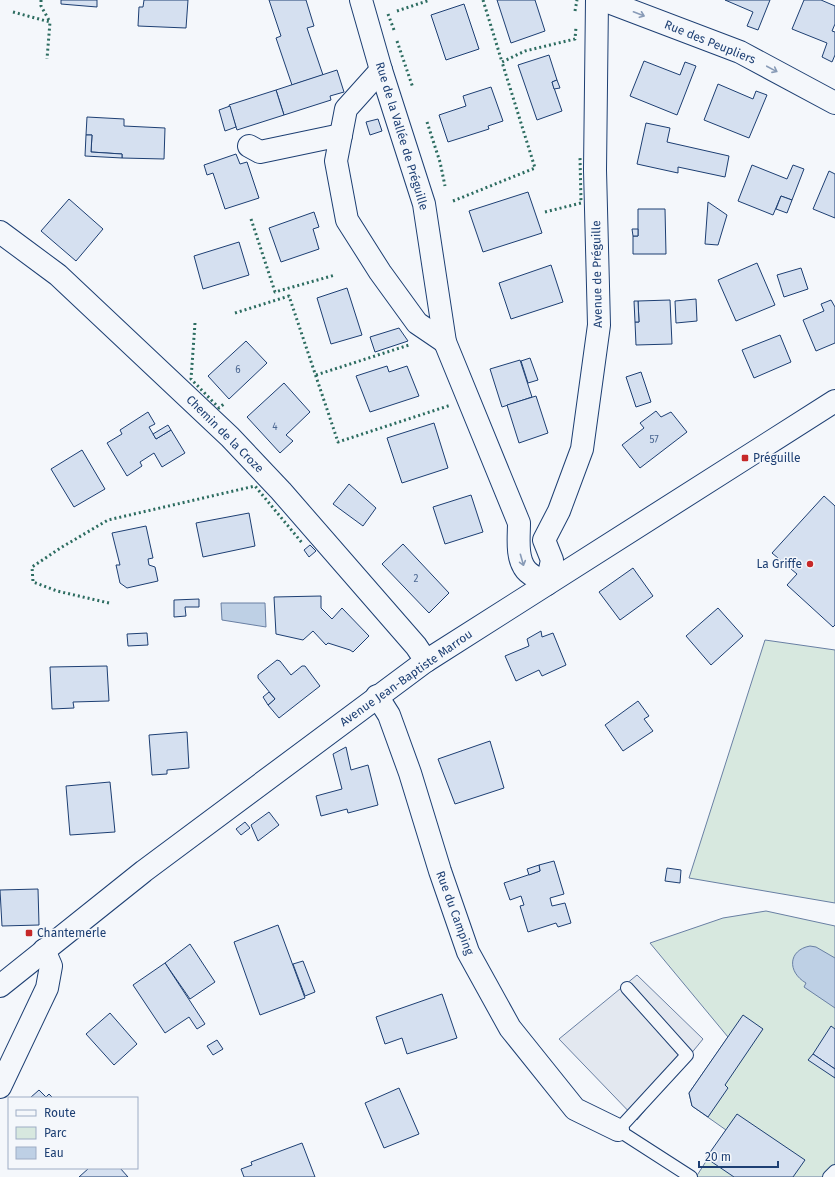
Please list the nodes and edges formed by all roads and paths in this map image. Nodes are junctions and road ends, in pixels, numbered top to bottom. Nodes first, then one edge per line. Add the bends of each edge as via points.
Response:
1 (361, 0) edge
2 (598, 0) edge
3 (603, 0) edge
4 (381, 70) junction
5 (835, 103) edge
6 (341, 136) junction
7 (249, 146) dead end
8 (0, 232) edge
9 (445, 342) junction
10 (835, 401) edge
11 (519, 523) junction
12 (544, 540) junction
13 (547, 584) junction
14 (426, 661) junction
15 (377, 696) junction
16 (44, 950) junction
17 (0, 986) edge
18 (627, 988) dead end
19 (0, 1087) edge
20 (618, 1130) junction
21 (835, 1170) edge
22 (691, 1177) edge
23 (829, 1177) edge

1 - 4 street, Rue de la Vallée de Préguille
2 - 12 street, Avenue de Préguille via 594,170 599,325 582,449 559,511
3 -> 5 street, Rue des Peupliers via 740,52
4 - 6 street via 346,109
4 - 9 street, Rue de la Vallée de Préguille via 424,204
6 - 7 street via 260,152
6 - 9 street via 336,160 347,220 380,272 418,323
8 - 14 street, Chemin de la Croze via 58,276 230,437 307,520 416,646
9 - 11 street, Rue de la Vallée de Préguille
10 - 13 street, Avenue Jean-Baptiste Marrou
11 - 12 street
11 -> 13 street, Rue de la Vallée de Préguille via 518,542 522,562 526,570
12 - 13 street via 552,560
13 - 14 street, Avenue Jean-Baptiste Marrou
14 - 15 street, Avenue Jean-Baptiste Marrou
15 - 16 street, Avenue Jean-Baptiste Marrou via 144,871
15 - 20 street, Rue du Camping via 389,715 410,773 468,952 506,1021 575,1109
16 - 17 street, Avenue Jean-Baptiste Marrou
16 - 19 street via 51,966 47,988
18 - 20 lane via 687,1055
20 - 22 lane
21 - 23 lane

